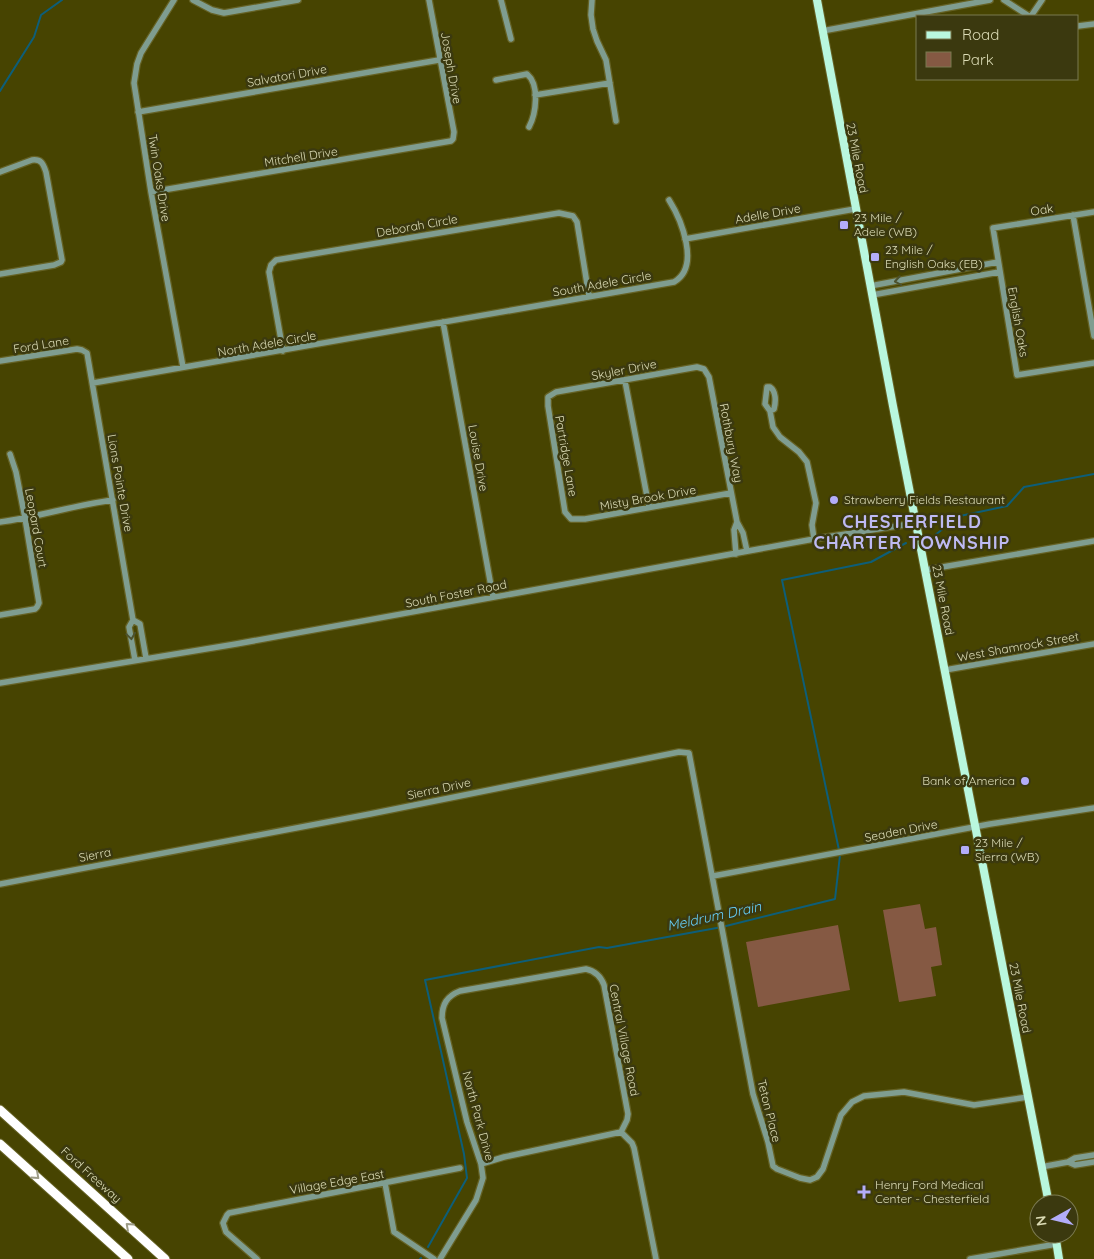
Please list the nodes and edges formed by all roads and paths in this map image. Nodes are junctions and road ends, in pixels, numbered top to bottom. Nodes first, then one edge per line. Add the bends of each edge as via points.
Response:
1 (174, 0) edge
2 (193, 0) edge
3 (298, 0) edge
4 (429, 0) edge
5 (501, 0) edge
6 (592, 0) edge
7 (817, 0) edge
8 (990, 0) edge
9 (1004, 0) edge
10 (1042, 0) edge
11 (1028, 15) edge
12 (1031, 15) edge
13 (1094, 24) edge
14 (1079, 26) edge
15 (822, 31) junction
16 (511, 39) dead end
17 (440, 60) junction
18 (496, 80) dead end
19 (610, 83) junction
20 (535, 95) junction
21 (138, 112) junction
22 (616, 121) dead end
23 (529, 127) dead end
24 (454, 139) joint
25 (0, 172) edge
26 (151, 192) junction
27 (669, 200) dead end
28 (855, 209) junction
29 (1094, 212) edge
30 (1073, 215) junction
31 (993, 228) joint
32 (685, 239) junction
33 (998, 262) junction
34 (999, 272) junction
35 (0, 274) edge
36 (870, 286) junction
37 (872, 295) junction
38 (590, 296) junction
39 (443, 322) junction
40 (1094, 336) edge
41 (85, 351) joint
42 (283, 351) junction
43 (0, 361) edge
44 (1094, 362) edge
45 (183, 367) junction
46 (704, 368) joint
47 (625, 381) junction
48 (93, 383) junction
49 (548, 397) joint
50 (770, 411) junction
51 (10, 454) dead end
52 (731, 493) junction
53 (113, 500) junction
54 (649, 507) junction
55 (25, 518) junction
56 (569, 518) joint
57 (0, 522) edge
58 (737, 522) junction
59 (916, 523) junction
60 (814, 539) junction
61 (1094, 541) edge
62 (747, 551) junction
63 (736, 554) junction
64 (925, 570) junction
65 (493, 597) junction
66 (0, 615) edge
67 (133, 620) junction
68 (1094, 644) edge
69 (146, 658) junction
70 (135, 660) junction
71 (946, 670) junction
72 (0, 683) edge
73 (689, 753) joint
74 (1094, 808) edge
75 (975, 827) junction
76 (193, 847) joint
77 (713, 876) junction
78 (0, 884) edge
79 (447, 1000) joint
80 (1028, 1097) junction
81 (0, 1110) edge
82 (621, 1132) junction
83 (0, 1144) edge
84 (1091, 1159) edge
85 (481, 1164) junction
86 (1041, 1167) junction
87 (460, 1168) dead end
88 (385, 1183) junction
89 (1047, 1194) edge
90 (1057, 1244) joint
91 (447, 1250) junction
92 (128, 1259) edge
93 (165, 1259) edge
94 (257, 1259) edge
95 (434, 1259) edge
96 (440, 1259) edge
97 (448, 1259) edge
98 (656, 1259) edge
99 (970, 1259) edge
100 (1059, 1259) edge

1 - 21 street, Twin Oaks Drive via 137,64 134,83
2 - 3 street via 224,13
4 - 17 street, Joseph Drive
5 - 16 street
6 - 19 street via 593,29 605,55
7 - 15 main road, 23 Mile Road
8 - 15 street
9 - 11 street
10 - 12 street
13 - 14 street
15 - 28 main road, 23 Mile Road
17 - 21 street, Salvatori Drive
17 - 24 street, Joseph Drive
18 - 20 street via 527,74 534,82
19 - 20 street
19 - 22 street
20 - 23 street
21 - 26 street, Twin Oaks Drive
24 - 26 street, Mitchell Drive
25 - 35 street via 26,161 41,161 62,254 61,262 54,265
26 - 45 street, Twin Oaks Drive
27 - 32 street, South Adele Circle
28 - 32 street, Adelle Drive
28 - 36 main road, 23 Mile Road
29 - 30 street, Oak
30 - 31 street, Oak
30 - 40 street
31 - 33 street, English Oaks
32 - 38 street, South Adele Circle via 688,258 680,279
33 - 34 street, English Oaks
33 -> 36 street
34 - 37 street, English Oaks
34 - 44 street, English Oaks via 1017,376
36 - 37 main road, 23 Mile Road
37 - 59 main road, 23 Mile Road
38 - 39 street, South Adele Circle
38 - 42 street, Deborah Circle via 577,222 573,216 564,213 276,260 270,265 270,272
39 - 42 street, North Adele Circle
39 - 65 street, Louise Drive
41 - 43 street, Ford Lane via 77,349
41 - 48 street, Lions Pointe Drive
42 - 45 street, North Adele Circle
45 - 48 street, North Adele Circle
46 - 47 street, Skyler Drive
46 - 52 street, Rothbury Way via 709,377
47 - 49 street, Skyler Drive via 556,392
47 - 54 street
48 - 53 street, Lions Pointe Drive
49 - 56 street, Partridge Lane via 565,512
50 - 50 street via 765,404 767,387 772,388 775,396 775,406
50 - 60 street via 776,432 807,462 816,503 812,525
51 - 55 street, Leopard Court
52 - 54 street, Misty Brook Drive
52 - 58 street, Rothbury Way
53 - 55 street
53 - 67 street, Lions Pointe Drive
54 - 56 street, Misty Brook Drive via 585,519
55 - 57 street
55 - 66 street, Leopard Court via 39,603 34,609
58 - 62 street, Rothbury Way
58 - 63 street, Rothbury Way via 734,530
59 - 60 street, South Foster Road
59 - 64 main road, 23 Mile Road
60 - 62 street, South Foster Road
61 - 64 street
62 - 63 street, South Foster Road
63 - 65 street, South Foster Road
64 - 71 main road, 23 Mile Road
65 - 69 street, South Foster Road
67 - 69 street via 140,624
67 -> 70 street via 130,627
68 - 71 street, West Shamrock Street
69 - 70 street, South Foster Road
70 - 72 street, South Foster Road
71 - 75 main road, 23 Mile Road
73 - 76 street, Sierra Drive via 679,752
73 - 77 street, Teton Place
74 - 75 street, Seaden Drive
75 - 77 street, Seaden Drive
75 - 80 main road, 23 Mile Road
76 - 78 street, Sierra
77 - 80 street, Teton Place via 753,1094 772,1166 805,1179 817,1178 841,1115 852,1102 864,1096 904,1092 974,1105
79 - 82 street, Central Village Road via 460,991 581,969 594,972 604,985 628,1114
79 - 85 street, North Park Drive via 442,1018 467,1122
80 - 86 main road, 23 Mile Road
93 -> 81 highway, Ford Freeway
82 - 85 street
82 - 98 street via 634,1148
83 -> 92 highway
84 - 86 street via 1075,1158
85 - 91 street, North Park Drive via 483,1178 479,1193
86 - 89 main road, 23 Mile Road
87 - 88 street, Village Edge East
88 - 94 street, Village Edge East via 233,1211 226,1215 223,1223 226,1232
88 - 95 street via 394,1232
90 - 99 street
90 - 100 main road
91 - 96 street, North Park Drive
91 - 97 street

